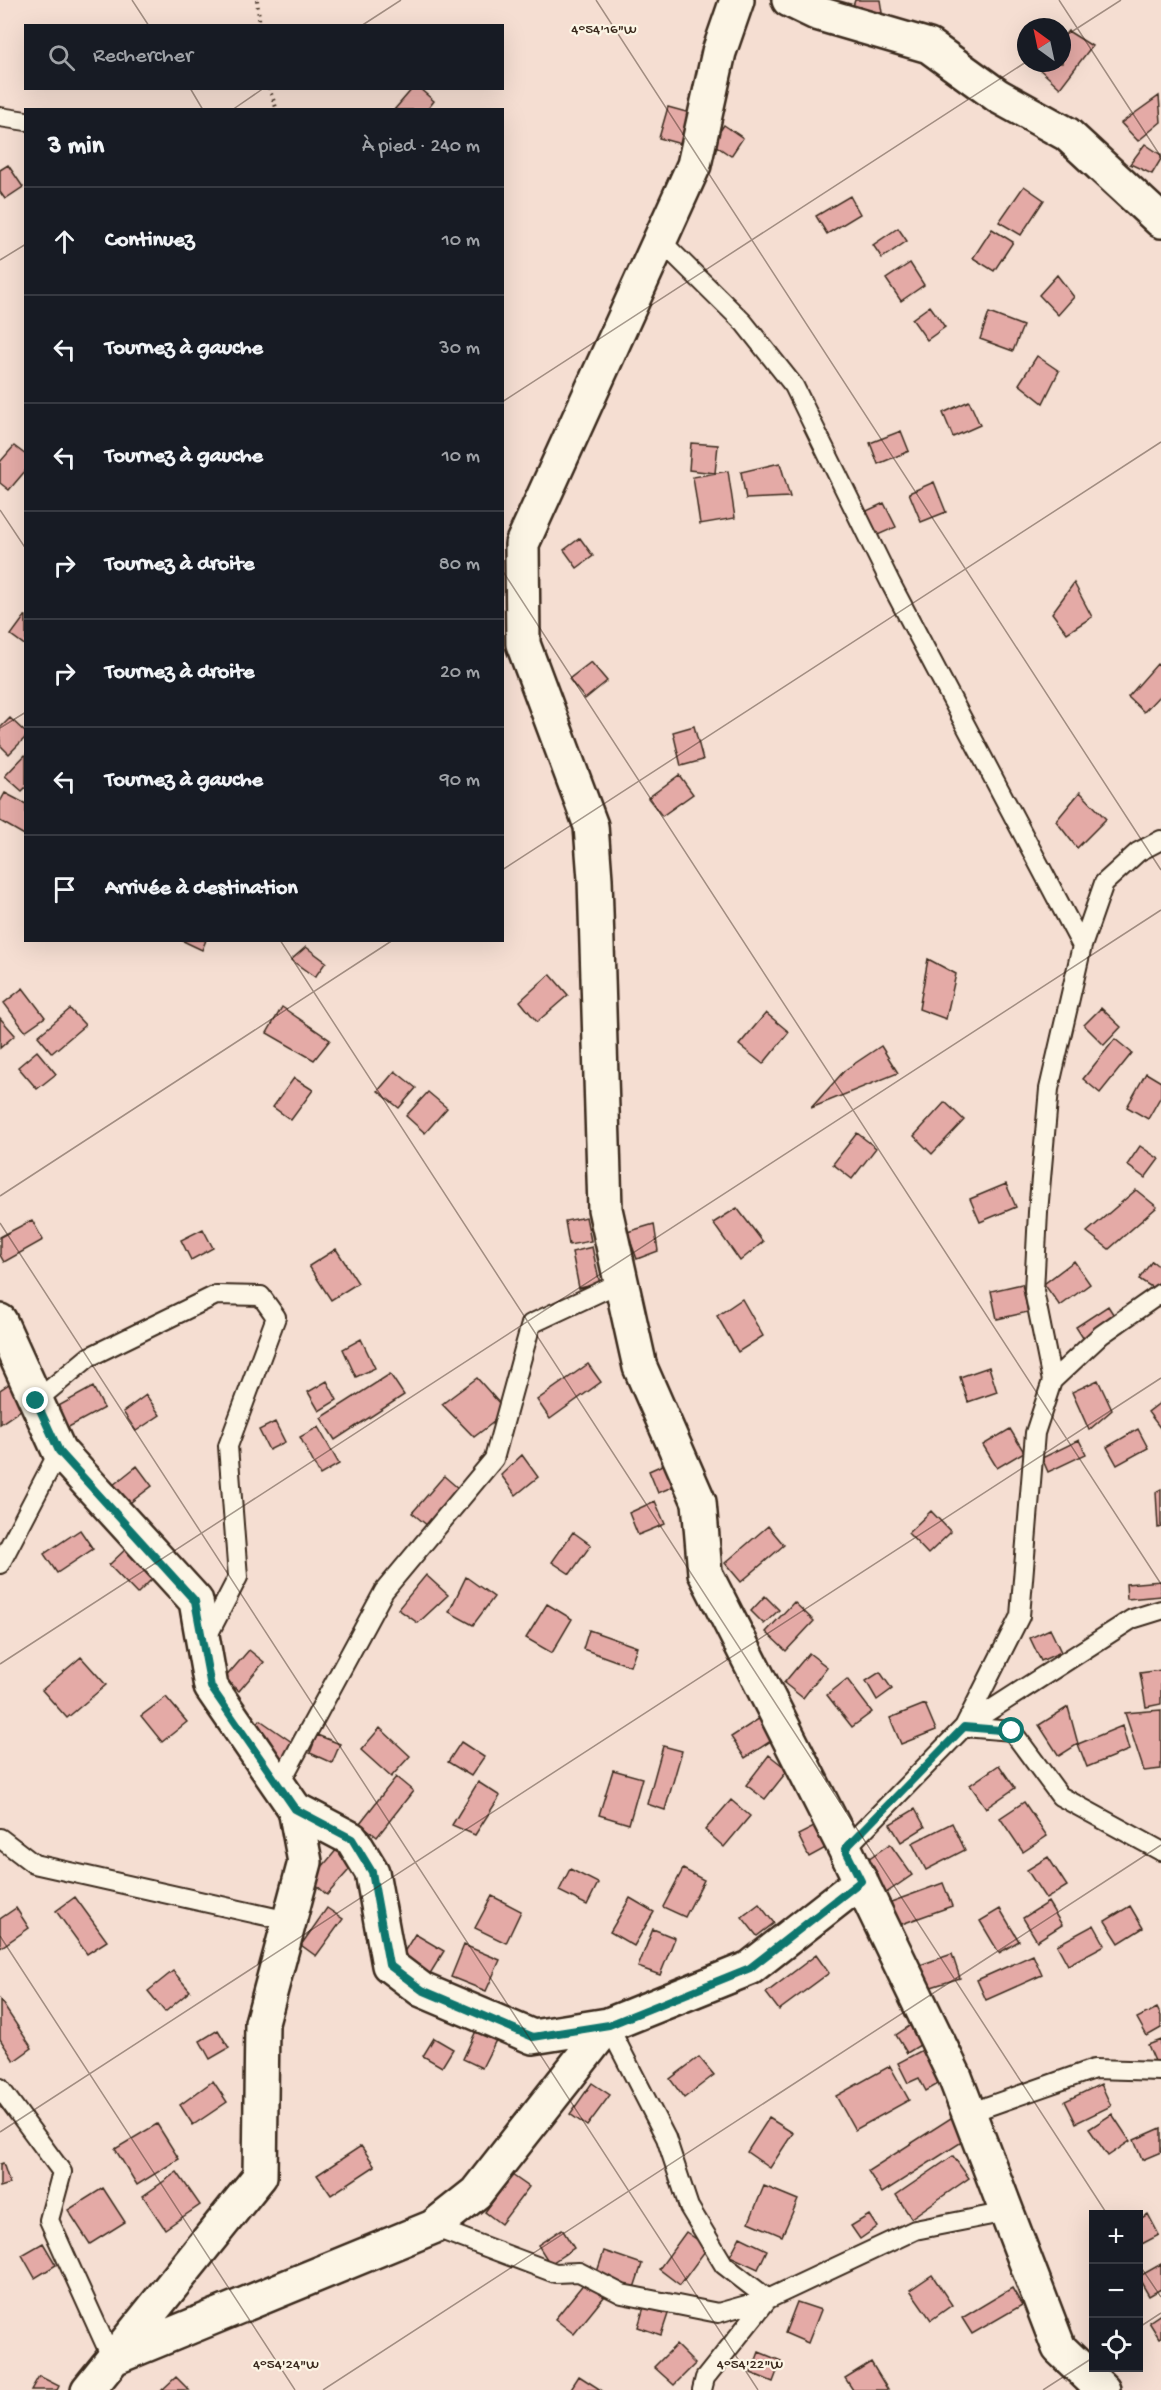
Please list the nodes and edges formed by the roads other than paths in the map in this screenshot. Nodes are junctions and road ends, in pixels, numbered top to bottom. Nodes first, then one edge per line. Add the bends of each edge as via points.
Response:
1 (737, 0) edge
2 (789, 0) edge
3 (0, 117) edge
4 (24, 121) edge
5 (1161, 221) edge
6 (660, 240) junction
7 (1161, 840) edge
8 (1082, 946) junction
9 (621, 1282) junction
10 (1161, 1293) edge
11 (0, 1321) edge
12 (1052, 1381) junction
13 (36, 1401) junction
14 (59, 1451) junction
15 (0, 1564) edge
16 (1161, 1610) edge
17 (203, 1645) junction
18 (964, 1727) junction
19 (287, 1797) junction
20 (0, 1838) edge
21 (845, 1849) junction
22 (1161, 1851) edge
23 (861, 1881) junction
24 (289, 1921) junction
25 (609, 2025) junction
26 (1161, 2071) edge
27 (0, 2088) edge
28 (969, 2113) junction
29 (1007, 2212) junction
30 (433, 2227) junction
31 (768, 2299) junction
32 (112, 2359) junction
33 (88, 2390) edge
34 (702, 2390) edge
35 (1103, 2390) edge

1 - 6 street via 719,52 694,165
2 - 5 street via 816,13 929,46 998,96 1067,134
3 - 4 lane
6 - 8 lane via 744,323 794,386 891,584
6 - 9 street via 522,544 523,644 591,826 605,1209
7 - 8 lane via 1138,852 1104,883
8 - 12 lane via 1049,1089 1038,1212 1034,1291
9 - 19 lane via 531,1324 494,1460 384,1591
9 - 21 street via 640,1366 699,1502 705,1573
10 - 12 lane via 1101,1335
11 - 13 street
12 - 18 lane via 1035,1433 1020,1616
13 - 14 street
13 - 17 lane via 89,1357 216,1295 261,1296 276,1317 228,1446 237,1577
14 - 15 lane
14 - 17 street via 195,1601
16 - 18 lane via 1132,1619
17 - 19 street via 211,1687
18 - 21 lane
18 - 22 lane via 1012,1731 1060,1796
19 - 24 street via 305,1862
19 - 25 street via 352,1839 372,1872 389,1965 422,1990 533,2037
20 - 24 lane via 34,1864
21 - 23 street
23 - 25 street via 750,1968
23 - 28 street
24 - 32 street via 262,2023 260,2175
25 - 30 street via 476,2193
25 - 31 lane via 666,2138 689,2207 724,2265
26 - 28 lane via 1094,2069
27 - 32 lane via 62,2172 49,2220
28 - 29 street
29 - 31 lane via 915,2230
29 - 35 street via 1059,2348
30 - 31 lane via 555,2273 579,2272 622,2294 718,2313
30 - 32 street
31 - 34 lane via 705,2378
32 - 33 street

